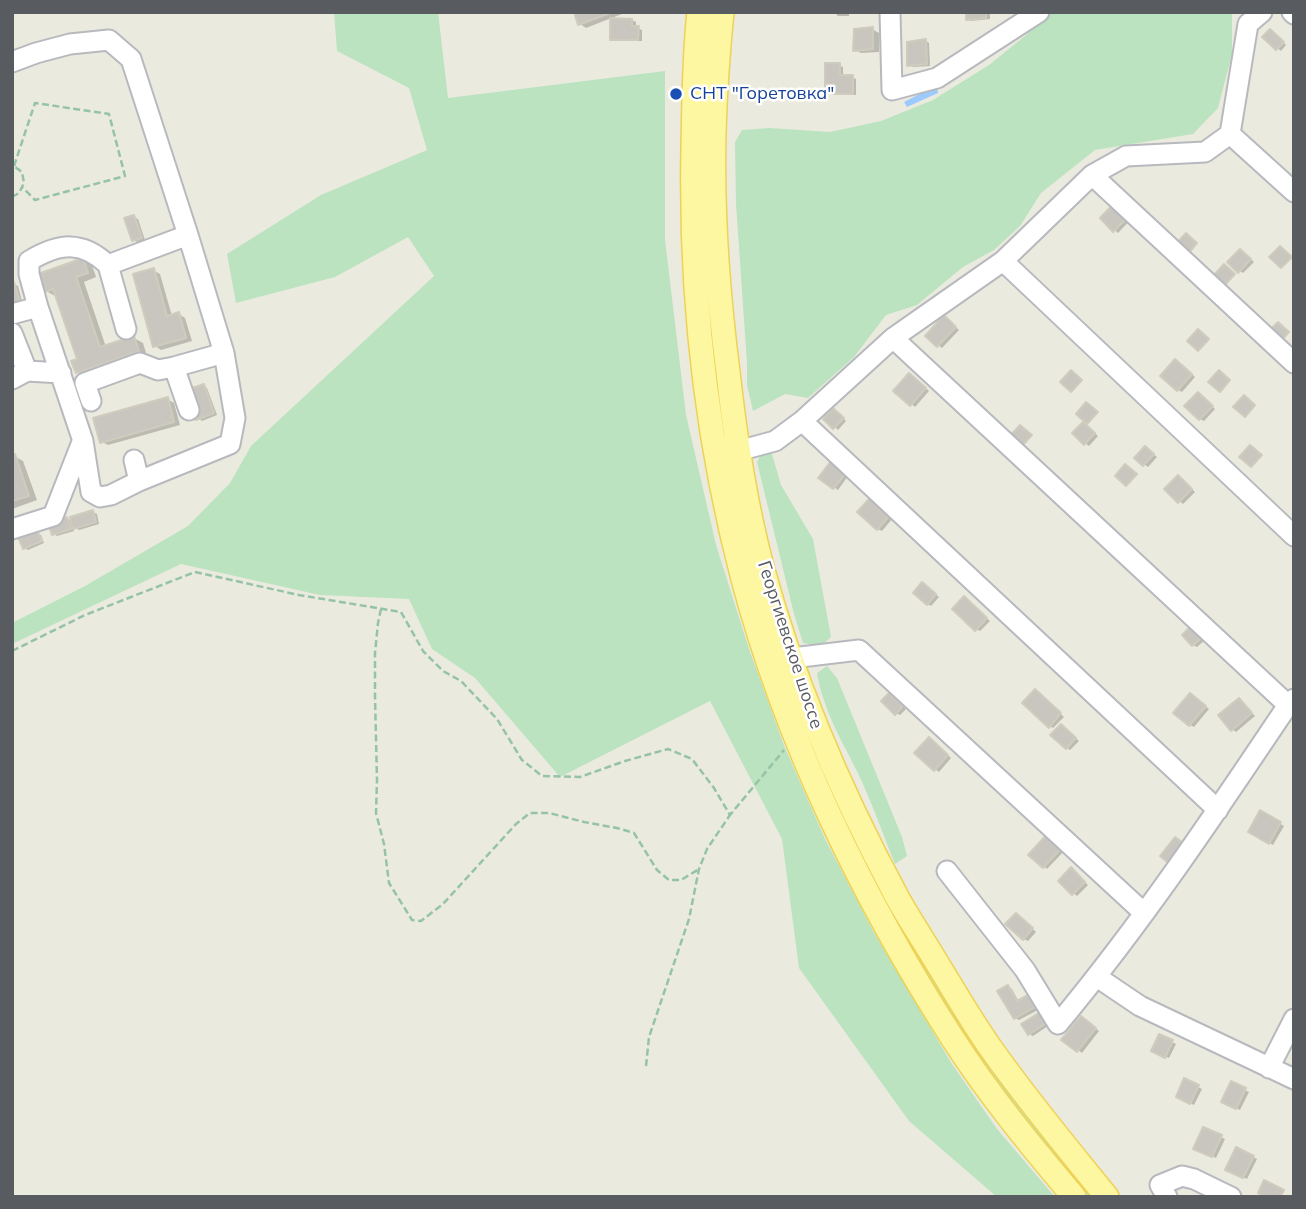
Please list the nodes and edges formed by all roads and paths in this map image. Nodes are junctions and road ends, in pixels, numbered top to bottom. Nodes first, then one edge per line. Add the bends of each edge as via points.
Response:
1 (699, 12) edge
2 (722, 12) edge
3 (890, 12) edge
4 (1039, 12) edge
5 (1262, 12) edge
6 (1014, 21) edge
7 (12, 62) edge
8 (1230, 134) junction
9 (13, 166) edge
10 (1092, 175) junction
11 (23, 188) junction
12 (1294, 192) edge
13 (12, 197) edge
14 (188, 235) junction
15 (1003, 261) junction
16 (108, 265) junction
17 (38, 307) junction
18 (12, 314) edge
19 (126, 329) dead end
20 (12, 333) edge
21 (893, 338) junction
22 (224, 353) junction
23 (1294, 363) edge
24 (174, 367) junction
25 (61, 373) junction
26 (19, 375) edge
27 (91, 401) dead end
28 (189, 410) dead end
29 (802, 421) junction
30 (83, 441) junction
31 (738, 451) junction
32 (134, 460) dead end
33 (139, 481) junction
34 (12, 529) edge
35 (1294, 536) edge
36 (381, 608) junction
37 (12, 651) edge
38 (792, 658) junction
39 (1291, 702) edge
40 (800, 745) junction
41 (1218, 810) junction
42 (730, 815) junction
43 (699, 869) junction
44 (947, 871) dead end
45 (1144, 913) junction
46 (1097, 976) junction
47 (1294, 1019) edge
48 (646, 1066) dead end
49 (1269, 1068) junction
50 (1294, 1079) edge
51 (1074, 1197) edge
52 (1107, 1197) edge
53 (1167, 1197) edge
54 (1231, 1197) edge

1 - 40 main road, Георгиевское шоссе via 692,189 706,397 743,579
2 - 31 main road, Георгиевское шоссе via 714,185 719,290
3 - 6 street via 892,90 937,78 999,37
4 - 6 street
5 - 8 street via 1248,24
7 - 14 street via 70,44 109,40 131,59
8 - 10 street via 1205,152 1126,156
8 - 12 street
9 - 11 path via 22,172
9 - 11 path via 35,103 108,114 125,176 35,200
10 - 15 street
10 - 23 street
11 - 13 path
14 - 16 street
14 - 22 street
15 - 21 street
15 - 35 street
16 - 17 street via 98,256 69,246 29,261
16 - 19 street
17 - 18 street
17 - 25 street
20 - 26 street
21 - 29 street
21 - 39 street
22 - 24 street
22 - 33 street via 235,418 230,444
24 - 27 street via 158,370 140,363 85,383
24 - 28 street
25 - 26 street
25 - 30 street
29 - 31 street via 775,441
29 - 41 street
30 - 33 street via 91,492 100,497 111,495
30 - 34 street via 53,516
31 - 38 main road, Георгиевское шоссе via 761,562
32 - 33 street
36 - 37 path via 195,572 85,615
36 - 42 path via 401,612 423,651 461,681 497,719 522,760 542,776 580,778 668,749 692,759
36 - 43 path via 375,653 376,813 389,883 412,920 421,921 443,904 530,813 549,813 634,834 669,880 681,880
38 - 45 street via 859,649
38 - 52 main road, Георгиевское шоссе via 823,743 898,899 991,1048
39 - 41 street
40 - 42 path via 785,748
40 - 51 main road, Георгиевское шоссе via 845,848 912,972 1006,1114
41 - 45 street
42 - 43 path
43 - 48 path via 689,919 649,1037
44 - 46 street via 1025,970 1058,1024
45 - 46 street
46 - 49 street via 1140,1006
47 - 49 street
49 - 50 street
53 - 54 street via 1160,1185 1182,1176

